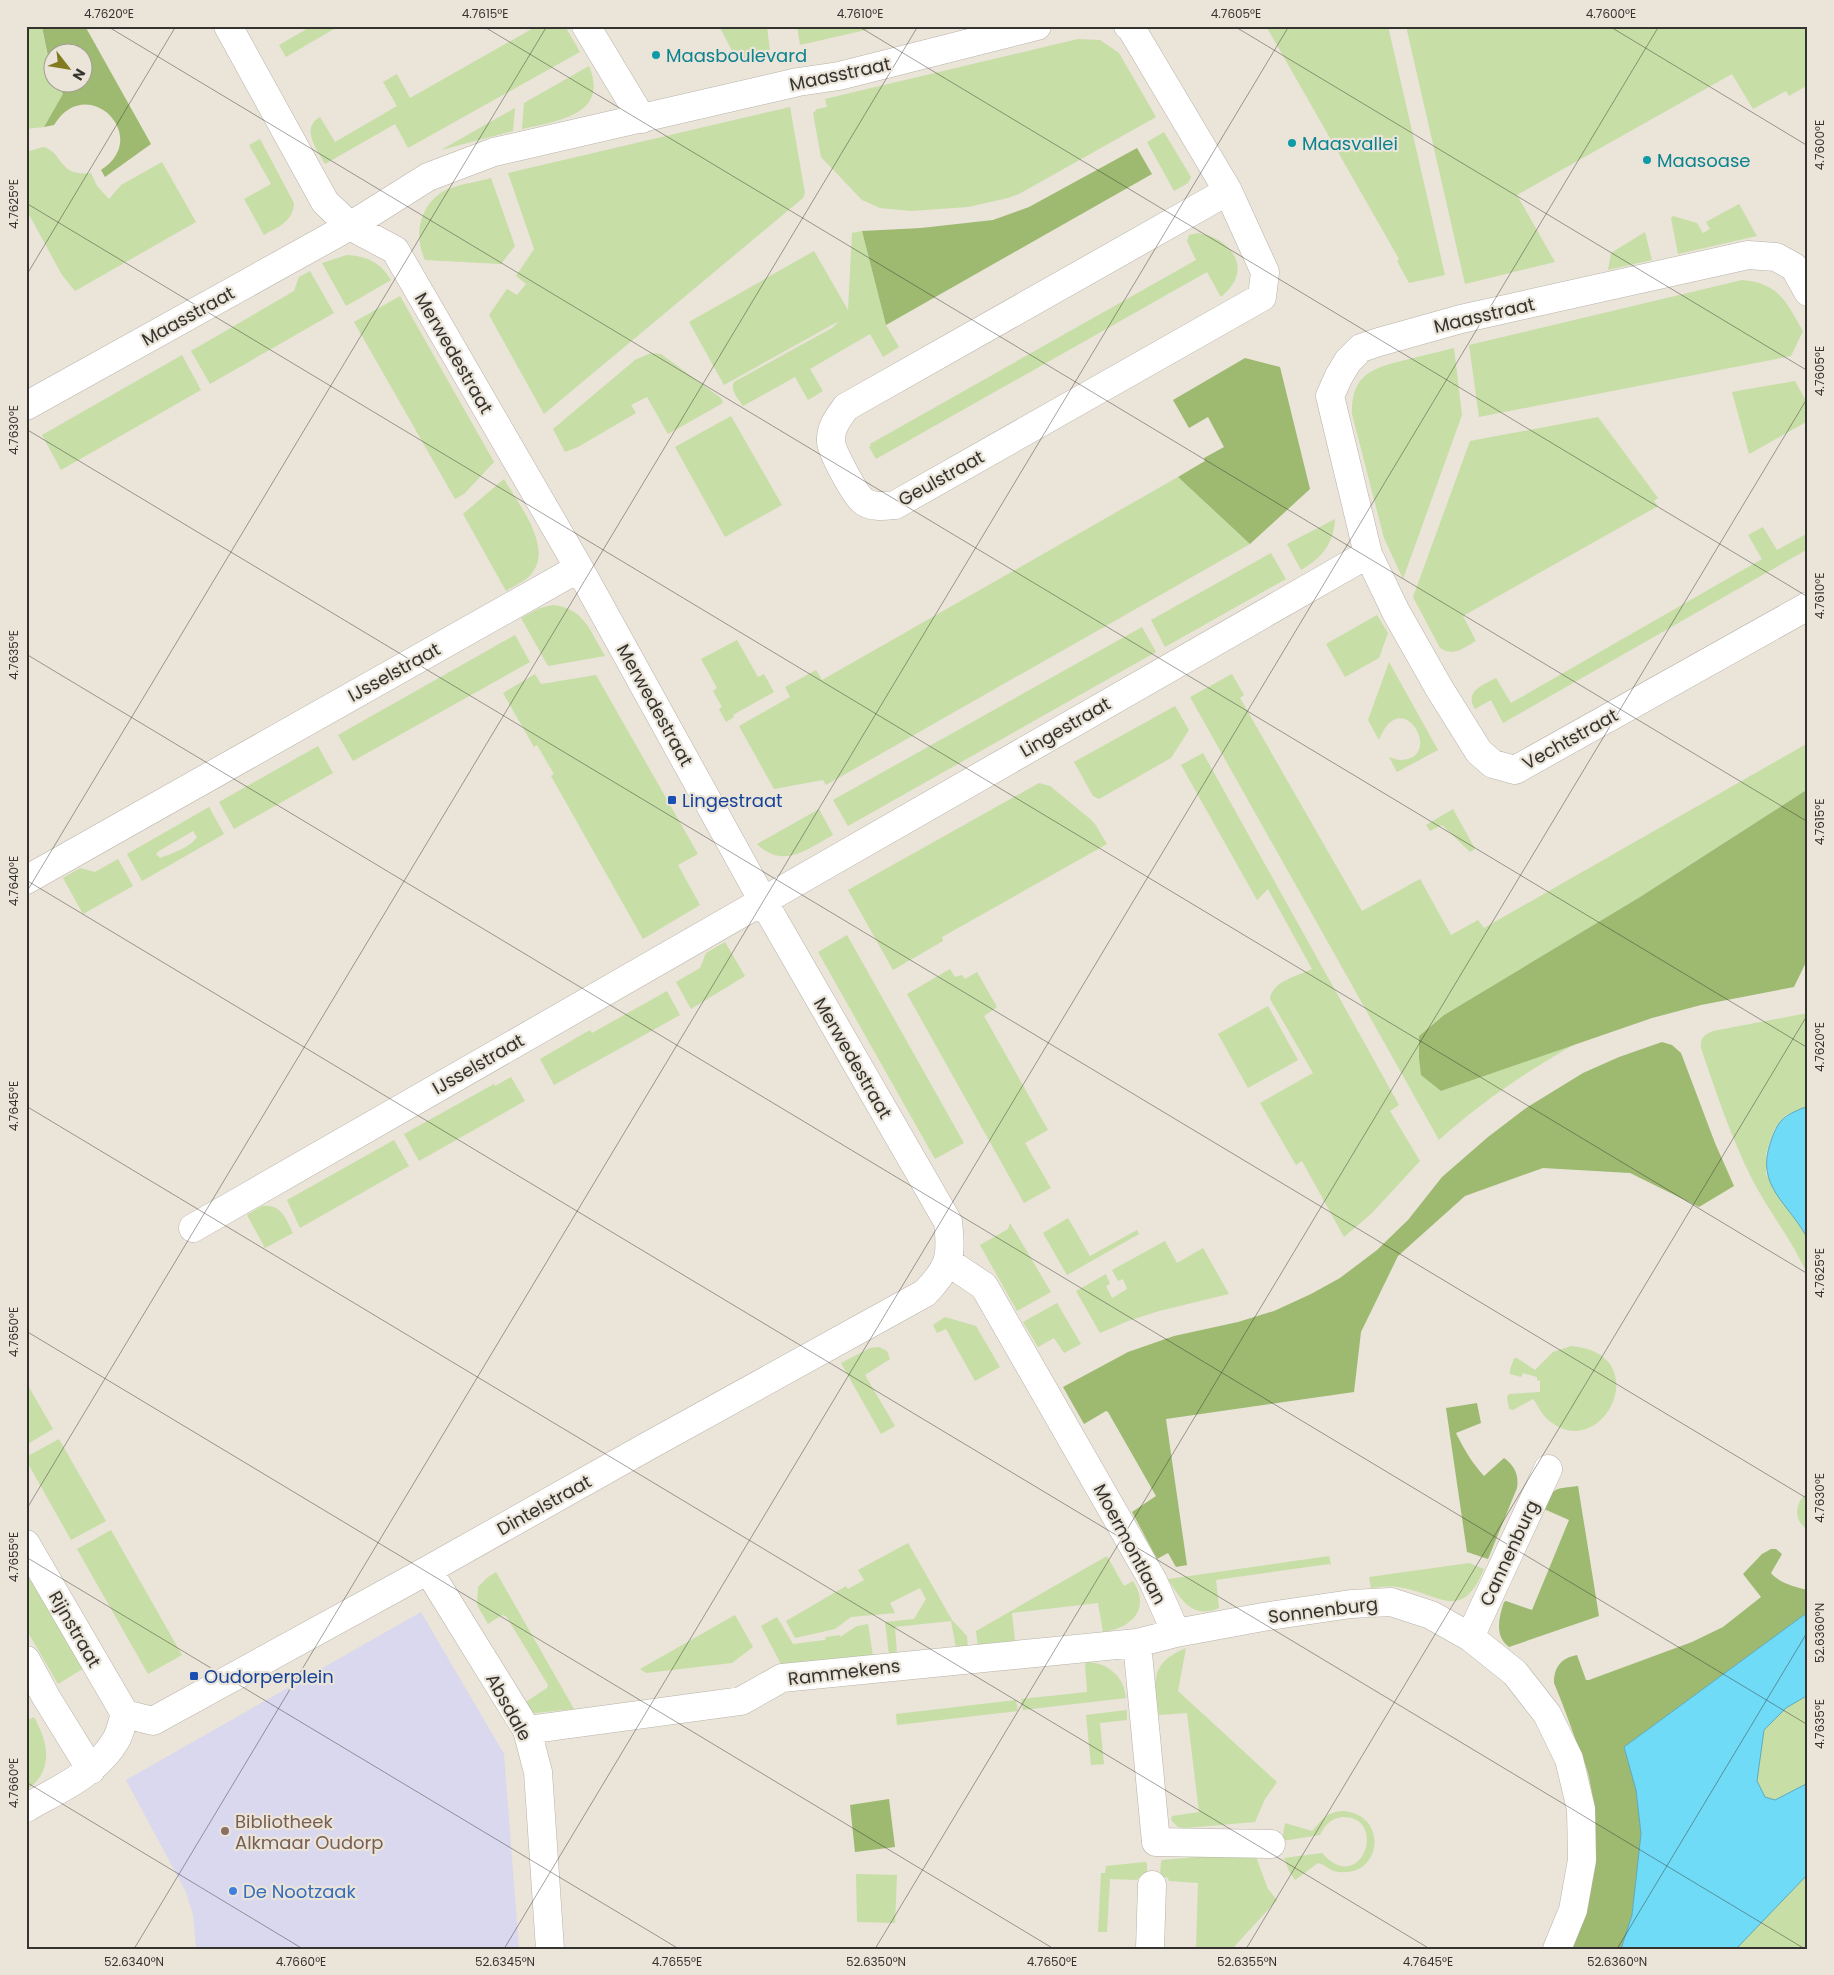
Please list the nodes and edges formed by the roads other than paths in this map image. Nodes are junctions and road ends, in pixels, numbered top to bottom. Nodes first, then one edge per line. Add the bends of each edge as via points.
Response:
1 (228, 26) edge
2 (586, 26) edge
3 (1037, 26) edge
4 (1128, 26) edge
5 (642, 118) junction
6 (1228, 191) junction
7 (350, 226) junction
8 (1808, 292) edge
9 (26, 406) edge
10 (1368, 554) junction
11 (579, 568) junction
12 (1808, 606) edge
13 (26, 880) edge
14 (763, 901) junction
15 (193, 1228) dead end
16 (948, 1262) junction
17 (1548, 1469) dead end
18 (26, 1544) edge
19 (428, 1570) junction
20 (1176, 1633) junction
21 (1470, 1637) junction
22 (1137, 1643) junction
23 (26, 1660) edge
24 (125, 1714) junction
25 (527, 1730) junction
26 (91, 1770) junction
27 (26, 1808) edge
28 (1271, 1844) dead end
29 (1152, 1885) dead end
30 (550, 1949) edge
31 (1150, 1949) edge
32 (1557, 1949) edge

1 - 7 street via 325,202
2 - 5 street
3 - 5 street, Maasstraat via 839,76 798,82
4 - 6 street
5 - 7 street, Maasstraat via 494,152 428,176
6 - 6 street, Geulstraat via 1265,272 1262,297 895,505 880,507 862,500 841,467 831,443 833,425 846,408
7 - 9 street, Maasstraat
7 - 11 street, Merwedestraat via 395,250
8 - 10 street, Maasstraat via 1794,267 1776,257 1748,255 1461,319 1361,348 1348,361 1330,396
10 - 12 street, Vechtstraat via 1396,612 1478,752 1493,764 1515,770
10 - 14 street, Lingestraat
11 - 13 street, IJsselstraat
11 - 14 street, Merwedestraat
14 - 15 street, IJsselstraat
14 - 16 street, Merwedestraat via 948,1222 951,1245
16 - 19 street, Dintelstraat via 940,1278 925,1293
16 - 20 street, Moermontlaan via 984,1286 1153,1581
17 - 21 street, Cannenburg
18 - 24 street, Rijnstraat
19 - 24 street, Dintelstraat via 153,1721
19 - 25 street, Absdale
20 - 21 street, Sonnenburg via 1351,1604 1391,1602 1431,1615
20 - 22 street
21 - 32 street, Sonnenburg via 1515,1674 1547,1714 1569,1759 1581,1809 1582,1860 1573,1910
22 - 25 street, Rammekens via 782,1678 741,1701
22 - 28 street via 1156,1842
23 - 26 street
24 - 26 street via 117,1738
25 - 30 street, Absdale via 538,1772
26 - 27 street
29 - 31 street

